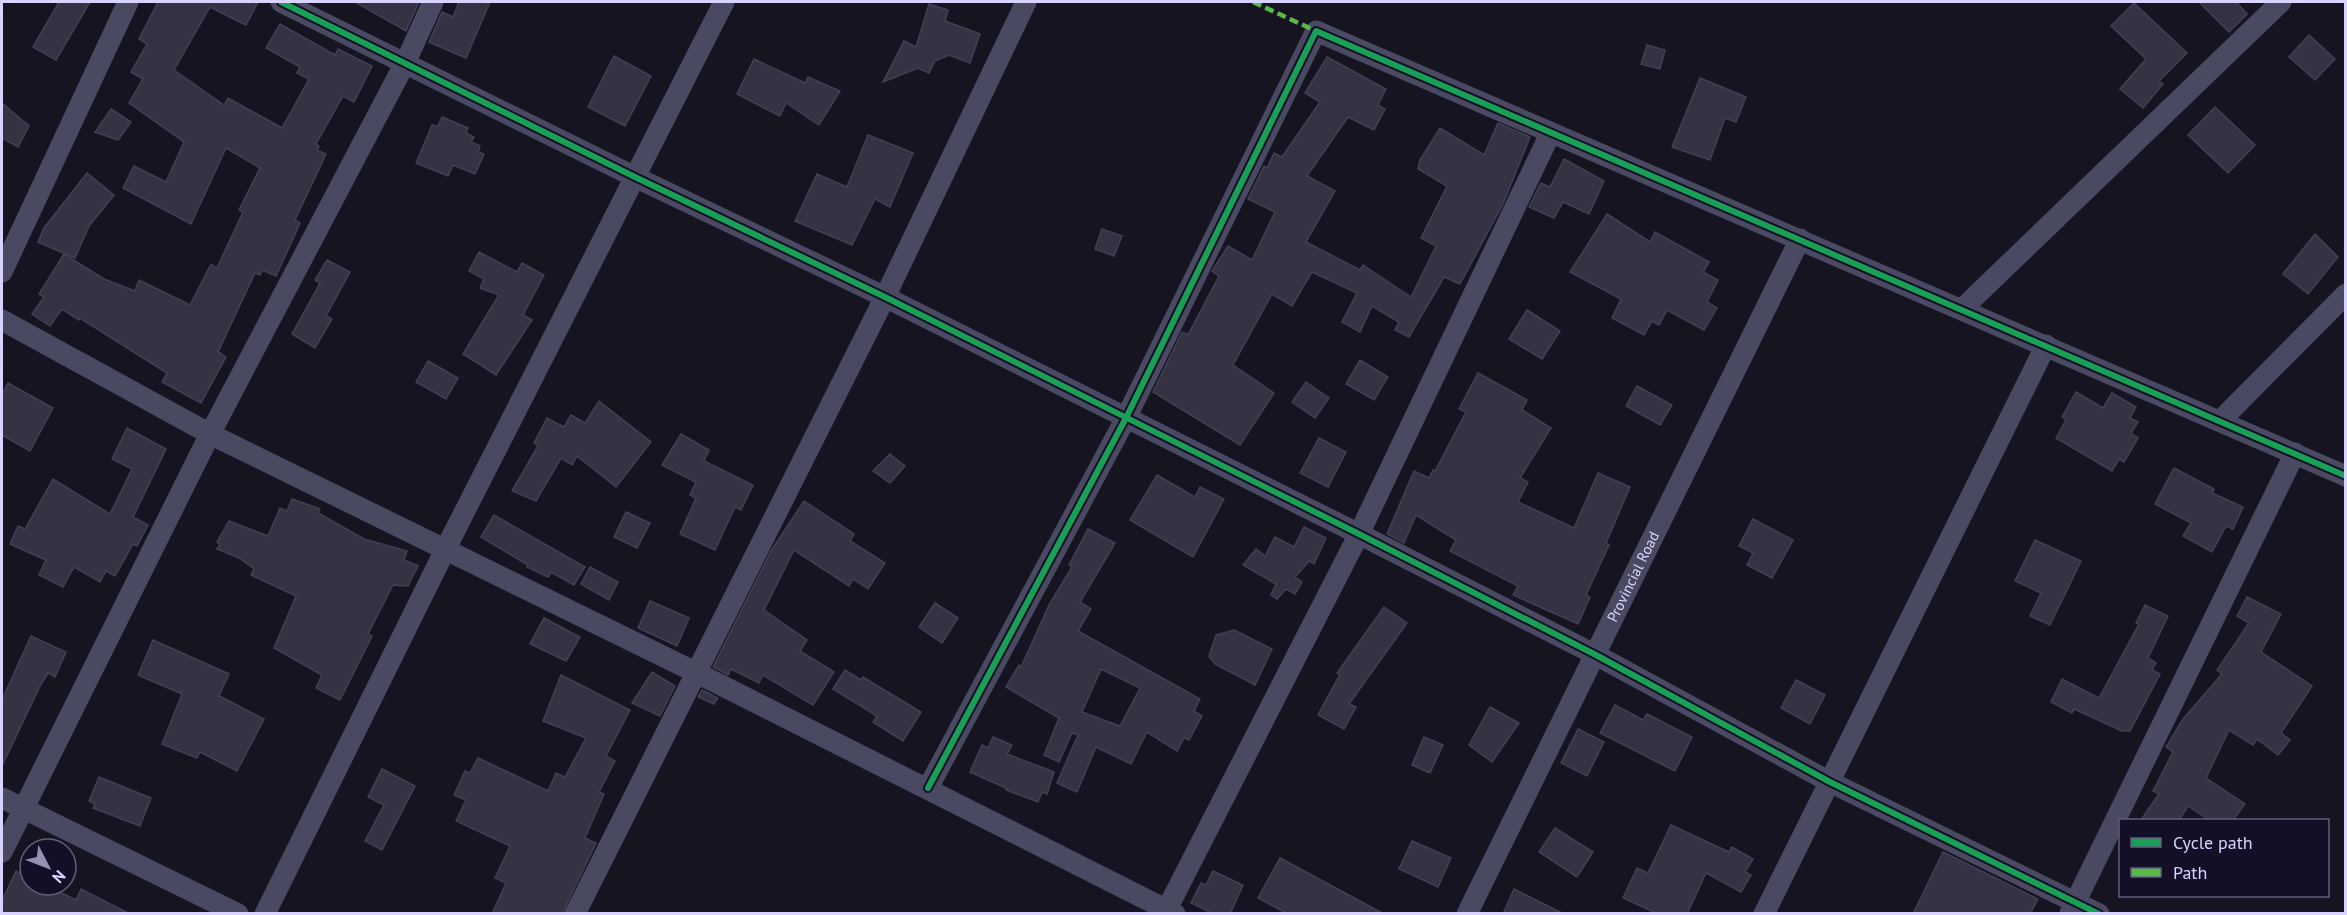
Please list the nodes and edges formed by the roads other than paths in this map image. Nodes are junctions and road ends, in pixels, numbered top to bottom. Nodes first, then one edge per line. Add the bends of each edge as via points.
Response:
1 (128, 2) edge
2 (281, 2) edge
3 (433, 2) edge
4 (724, 2) edge
5 (1026, 2) edge
6 (2281, 2) edge
7 (406, 61) junction
8 (1550, 134) junction
9 (635, 177) junction
10 (1800, 239) junction
11 (2, 272) edge
12 (2346, 294) edge
13 (885, 297) junction
14 (1962, 309) junction
15 (2, 320) edge
16 (2046, 345) junction
17 (1126, 418) junction
18 (2220, 421) junction
19 (210, 434) junction
20 (2295, 453) junction
21 (2346, 476) edge
22 (1359, 534) junction
23 (445, 550) junction
24 (1596, 655) junction
25 (695, 672) junction
26 (1830, 782) junction
27 (927, 788) junction
28 (2, 798) edge
29 (22, 808) junction
30 (2, 852) edge
31 (2073, 908) edge
32 (1171, 911) edge
33 (238, 914) edge
34 (266, 914) edge
35 (575, 914) edge
36 (1467, 914) edge
37 (1764, 914) edge
38 (2099, 914) edge

1 - 11 street
2 - 7 street
3 - 7 street
4 - 9 street
5 - 13 street
6 - 14 street
7 - 9 street
7 - 19 street
8 - 10 street
8 - 17 street via 1316,31
8 - 22 street
9 - 13 street
9 - 23 street
10 - 14 street
10 - 24 street, Provincial Road
12 - 18 street
13 - 17 street
13 - 25 street
14 - 16 street
15 - 19 street
16 - 18 street
16 - 26 street
17 - 22 street
17 - 27 street
18 - 20 street
19 - 23 street
19 - 29 street
20 - 21 street
20 - 31 street
22 - 24 street
22 - 32 street
23 - 25 street
23 - 34 street
24 - 26 street
24 - 36 street, Provincial Road
25 - 27 street
25 - 35 street
26 - 31 street
26 - 37 street
27 - 32 street
28 - 29 street
29 - 30 street
29 - 33 street
31 - 38 street

